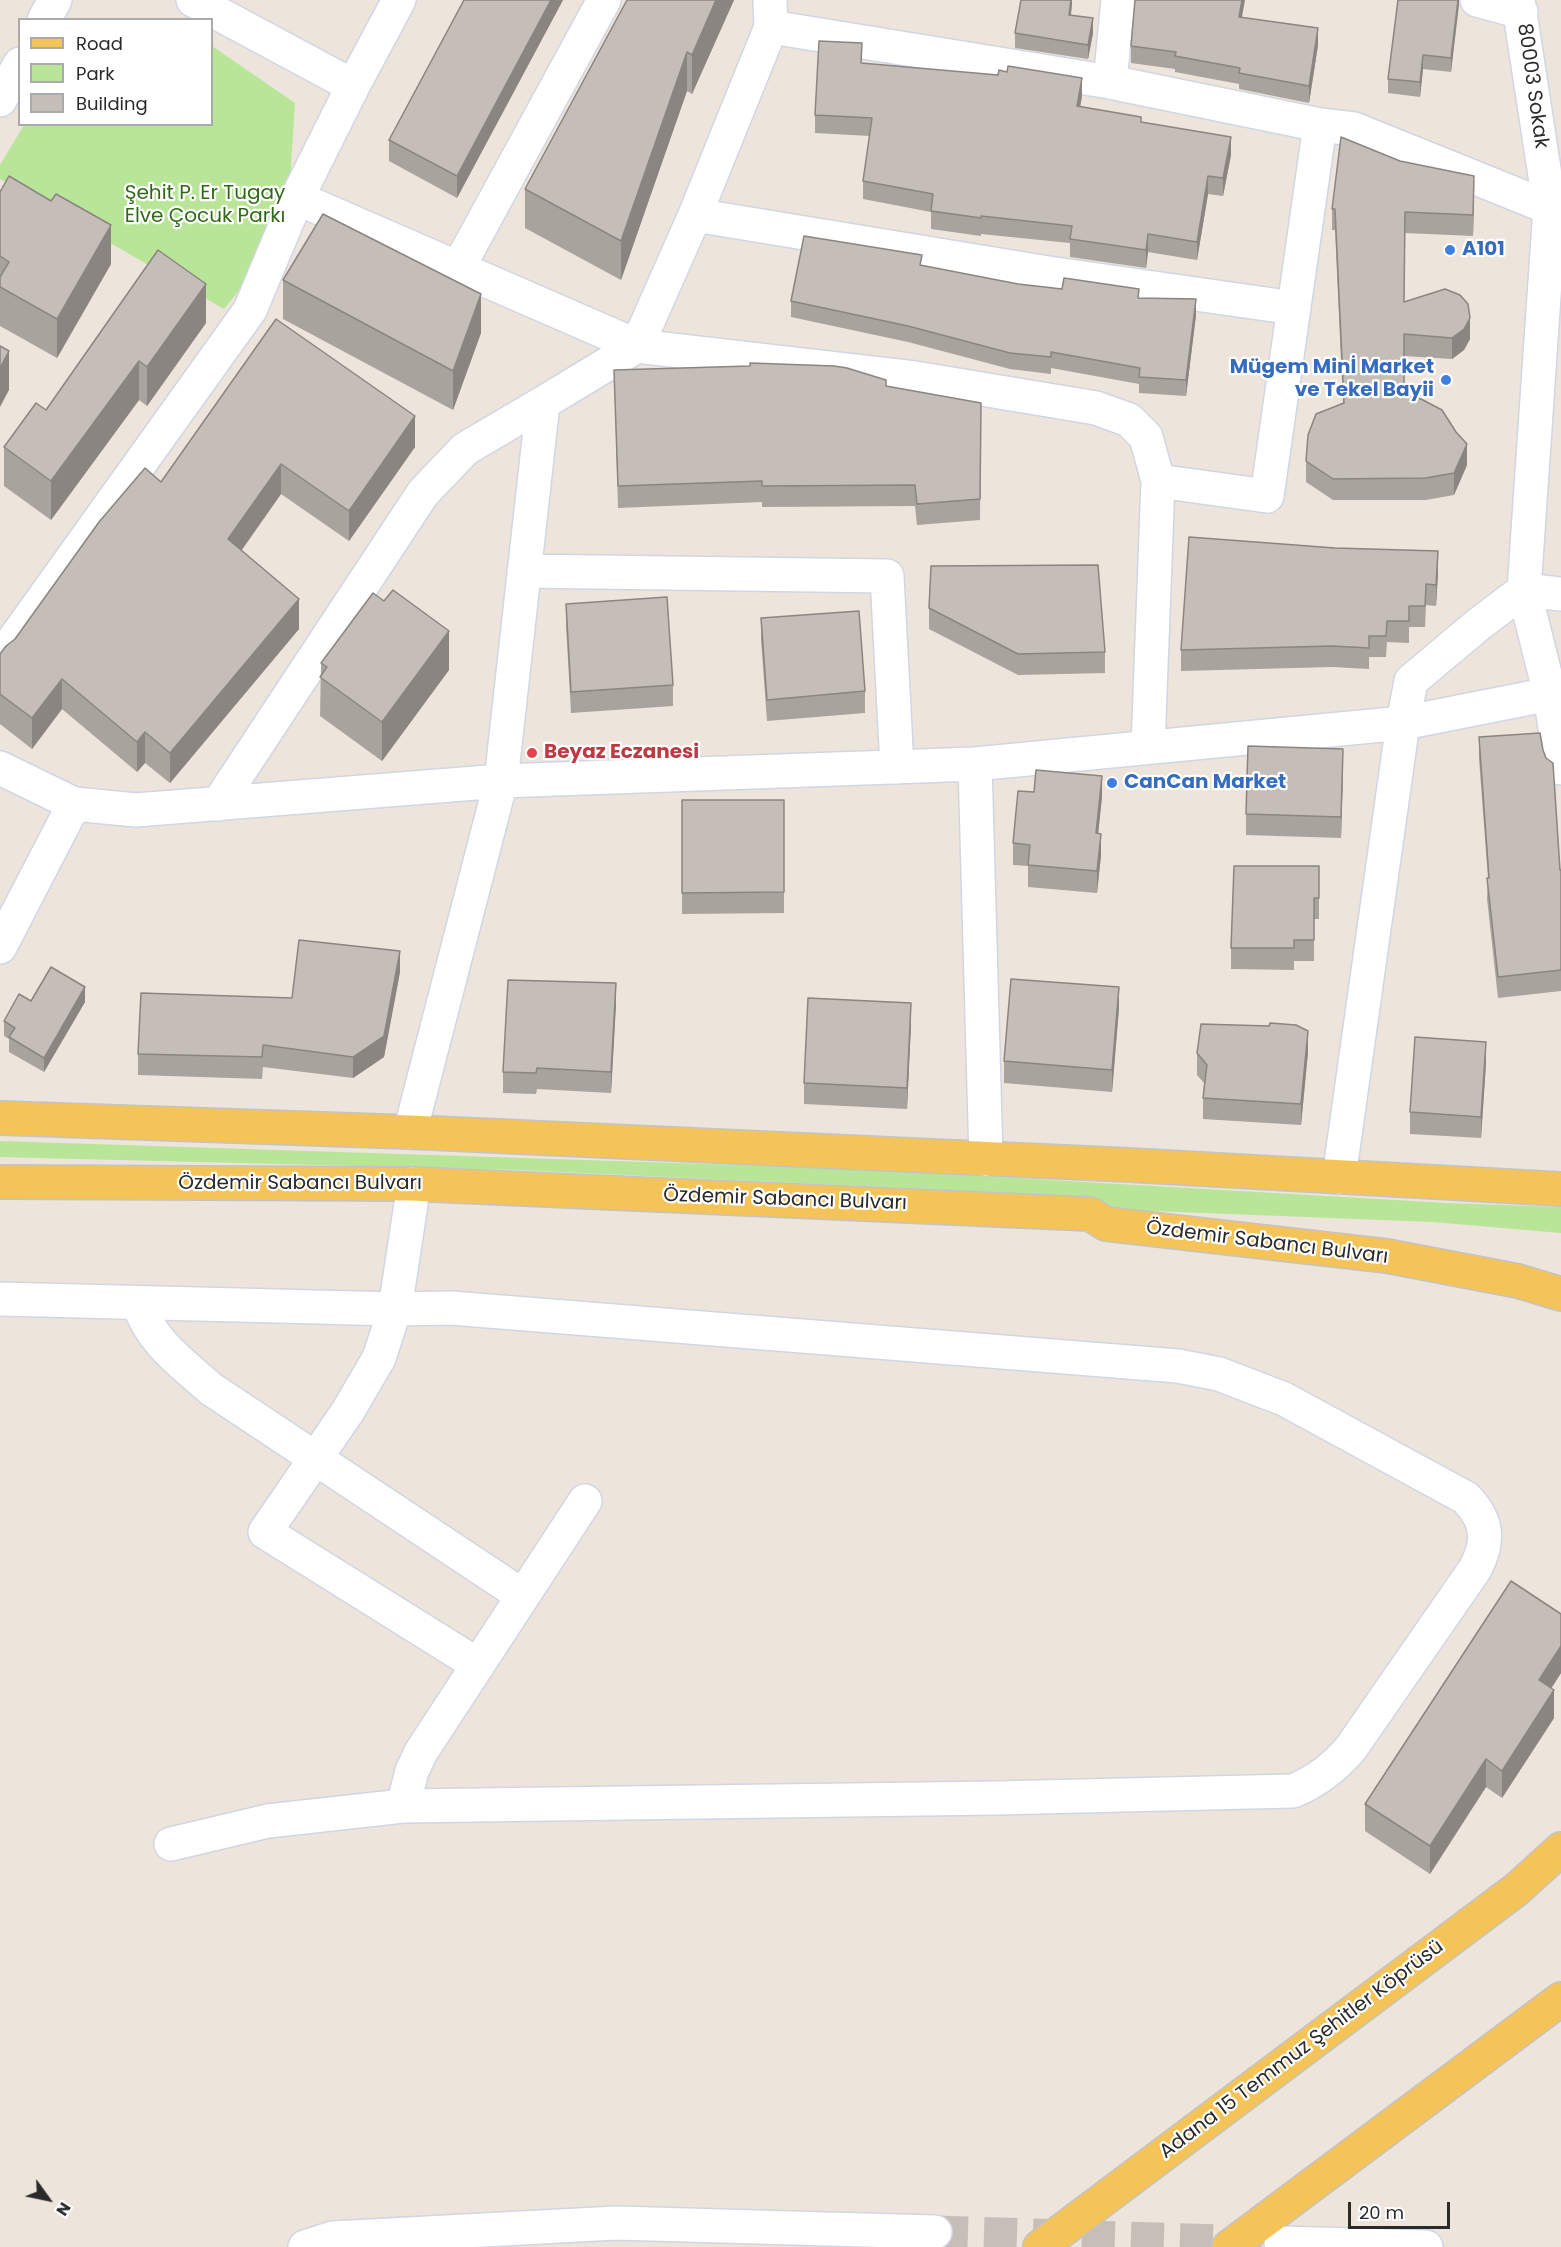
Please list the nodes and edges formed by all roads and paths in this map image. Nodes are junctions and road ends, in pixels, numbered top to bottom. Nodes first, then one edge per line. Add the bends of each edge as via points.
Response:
1 (55, 0) edge
2 (192, 0) edge
3 (399, 0) edge
4 (604, 0) edge
5 (1118, 0) edge
6 (1477, 0) edge
7 (1520, 6) edge
8 (770, 14) edge
9 (45, 18) edge
10 (18, 68) edge
11 (1110, 82) junction
12 (353, 86) junction
13 (0, 100) edge
14 (1320, 125) junction
15 (297, 198) junction
16 (1556, 208) edge
17 (695, 215) junction
18 (458, 268) junction
19 (1294, 308) junction
20 (636, 346) junction
21 (543, 403) junction
22 (1158, 481) junction
23 (524, 571) junction
24 (1524, 590) junction
25 (1561, 594) edge
26 (0, 659) edge
27 (1550, 694) junction
28 (1403, 723) junction
29 (1148, 747) junction
30 (975, 764) junction
31 (897, 767) junction
32 (0, 768) edge
33 (1561, 768) edge
34 (501, 781) junction
35 (74, 804) junction
36 (218, 804) junction
37 (0, 947) edge
38 (0, 1118) edge
39 (410, 1132) junction
40 (986, 1159) junction
41 (1339, 1178) junction
42 (0, 1182) edge
43 (412, 1184) junction
44 (1561, 1189) edge
45 (1561, 1294) edge
46 (0, 1299) edge
47 (139, 1304) junction
48 (395, 1309) junction
49 (316, 1459) junction
50 (585, 1501) dead end
51 (523, 1596) junction
52 (478, 1665) junction
53 (403, 1806) junction
54 (171, 1844) dead end
55 (1561, 1849) edge
56 (1561, 1999) edge
57 (935, 2232) tunnel mouth
58 (1281, 2243) dead end
59 (306, 2247) edge
60 (1040, 2247) edge
61 (1229, 2247) edge
62 (1426, 2247) edge

1 - 9 street
2 - 12 street
3 - 12 street
4 - 18 street
5 - 11 street
6 - 7 street
7 - 16 street, 80003 Sokak
8 - 11 street
8 - 17 street
10 - 13 street
11 - 14 street
12 - 15 street
14 - 16 street via 1354,129
14 - 19 street
15 - 18 street
15 - 26 street via 250,310
16 - 24 street, 80003 Sokak
17 - 19 street via 1036,271
17 - 20 street
18 - 20 street
19 - 22 street via 1267,496
20 - 21 street
20 - 22 street via 915,378 1095,408 1129,420 1146,437
21 - 23 street
21 - 36 street via 465,449 423,493
22 - 29 street
23 - 31 street via 887,576
23 - 34 street
24 - 25 street
24 - 27 street, 80003 Sokak
24 - 28 street via 1411,681
27 - 28 street
27 - 33 street, 80003 Sokak
28 - 29 street
28 - 41 street
29 - 30 street
30 - 31 street
30 - 40 street
31 - 34 street
32 - 35 street
34 - 36 street
34 - 39 street
35 - 36 street via 136,810
35 - 37 street
38 - 39 main road
39 - 40 main road
40 - 41 main road
41 - 44 main road
42 - 43 main road, Özdemir Sabancı Bulvarı
43 - 45 main road, Özdemir Sabancı Bulvarı via 1090,1214 1106,1224 1387,1256 1518,1281
43 - 48 street
46 - 47 street
47 - 48 street
47 - 49 street via 144,1319 174,1357 211,1389
48 - 49 street via 369,1376
48 - 53 street via 451,1308 1178,1366 1218,1374 1284,1399 1466,1498 1482,1519 1485,1532 1485,1545 1475,1569 1351,1748 1327,1773 1293,1791
49 - 51 street
49 - 52 street via 265,1532
50 - 51 street
51 - 52 street
52 - 53 street via 421,1752
53 - 54 street via 268,1821
55 - 60 main road, Adana 15 Temmuz Şehitler Köprüsü via 1517,1889
56 - 61 main road
57 - 59 street via 616,2223 333,2238
58 - 62 street

